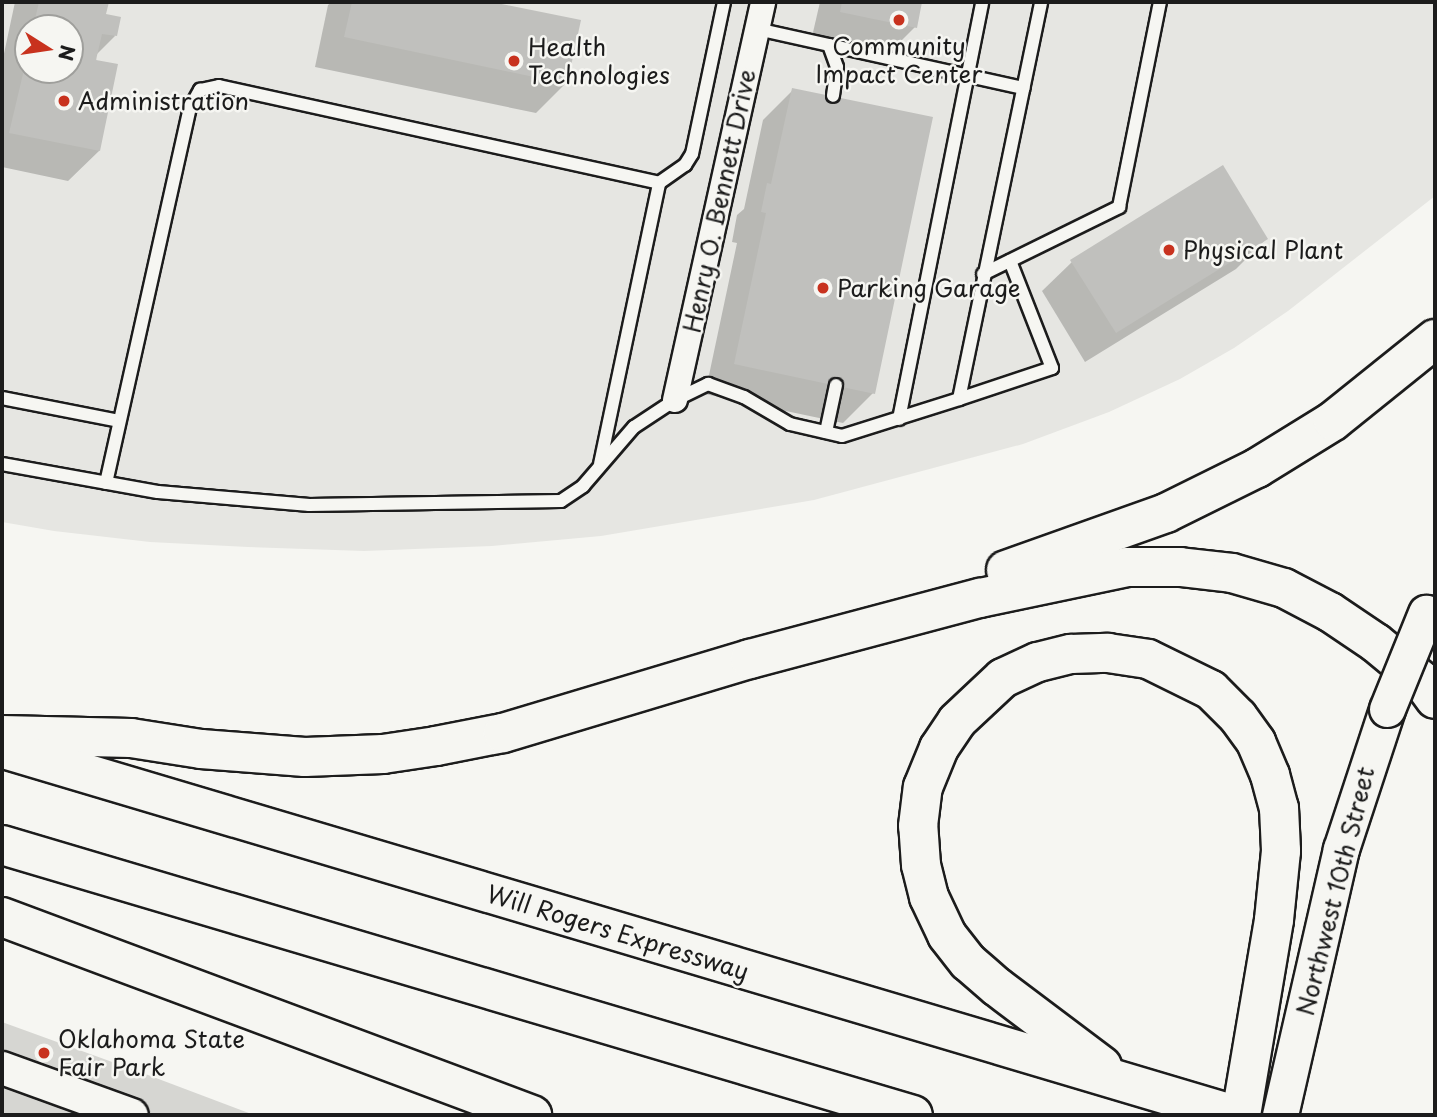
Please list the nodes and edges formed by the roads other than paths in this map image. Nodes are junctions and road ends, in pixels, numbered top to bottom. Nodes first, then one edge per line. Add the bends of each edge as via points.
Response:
1 (724, 2) edge
2 (763, 2) edge
3 (982, 2) edge
4 (1041, 2) edge
5 (1160, 2) edge
6 (757, 29) junction
7 (828, 45) junction
8 (967, 75) junction
9 (1024, 88) junction
10 (833, 96) dead end
11 (659, 183) junction
12 (1010, 261) junction
13 (983, 274) junction
14 (1435, 339) edge
15 (836, 385) dead end
16 (2, 398) edge
17 (959, 399) junction
18 (675, 400) junction
19 (899, 419) junction
20 (120, 421) junction
21 (826, 432) junction
22 (2, 464) edge
23 (599, 467) junction
24 (106, 483) junction
25 (1430, 604) edge
26 (750, 659) junction
27 (1435, 699) edge
28 (2, 736) edge
29 (2, 748) edge
30 (2, 845) edge
31 (2, 917) edge
32 (357, 1050) junction
33 (2, 1068) edge
34 (1123, 1082) junction
35 (132, 1115) edge
36 (460, 1115) edge
37 (532, 1115) edge
38 (913, 1115) edge
39 (1235, 1115) edge
40 (1241, 1115) edge
41 (1280, 1115) edge

1 - 11 lane via 692,154 685,165
2 - 6 street, Henry O. Bennett Drive
3 - 8 lane
4 - 9 lane
5 - 12 lane via 1119,207
6 - 7 lane
6 - 18 street, Henry O. Bennett Drive
7 - 8 lane
7 - 10 lane via 837,67
8 - 9 lane
8 - 19 lane
9 - 13 lane
11 - 20 lane via 219,86 200,90 190,108
11 - 23 lane
12 - 13 lane
12 - 17 lane via 1052,368
13 - 17 lane
14 - 26 highway via 1332,421 1257,468 1166,513
15 - 21 lane
16 - 20 lane
17 - 19 lane
18 - 21 lane via 708,384 744,397 790,424
18 - 23 lane via 634,427
19 - 21 lane via 842,436
20 - 24 lane
22 - 24 lane
23 - 24 lane via 561,501 309,505
25 - 41 main road, Northwest 10th Street, bridge via 1387,709 1341,849
26 - 27 highway via 1071,577 1127,567 1180,567 1232,573 1284,588 1376,643 1422,681
26 - 28 highway via 503,733 383,754 305,757 131,738
29 - 34 highway, Will Rogers Expressway
30 - 38 highway
31 - 32 highway
32 - 36 highway
32 - 37 highway
33 - 35 street
34 - 39 highway, Will Rogers Expressway
34 - 40 highway via 968,962 947,935 929,897 921,865 918,826 923,787 939,748 957,721 1003,678 1070,654 1148,659 1211,691 1256,742 1279,808 1281,851

